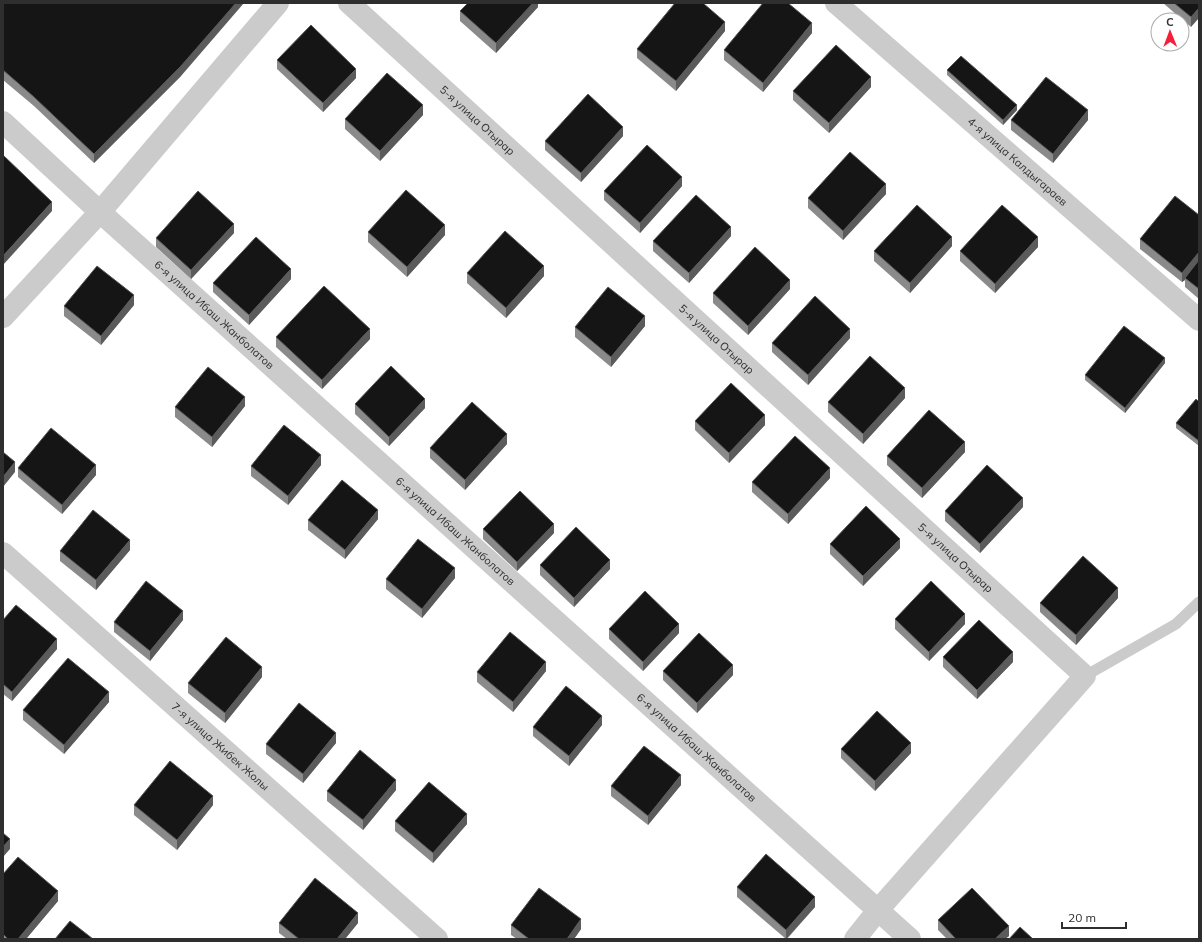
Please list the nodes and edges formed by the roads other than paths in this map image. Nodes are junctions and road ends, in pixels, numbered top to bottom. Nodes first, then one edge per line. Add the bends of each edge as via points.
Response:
1 (278, 3) edge
2 (349, 3) edge
3 (836, 3) edge
4 (3, 122) edge
5 (100, 212) junction
6 (3, 317) edge
7 (1199, 320) edge
8 (3, 553) edge
9 (1199, 602) edge
10 (1084, 676) junction
11 (878, 910) junction
12 (438, 939) edge
13 (855, 939) edge
14 (910, 939) edge

1 - 5 street
2 - 10 street, 5-я улица Отырар
3 - 7 street, 4-я улица Калдыгараев
4 - 5 street, 6-я улица Ибаш Жанболатов
5 - 6 street
5 - 11 street, 6-я улица Ибаш Жанболатов
8 - 12 street, 7-я улица Жибек Жолы
9 - 10 lane via 1176,624
10 - 11 street
11 - 13 street
11 - 14 street, 6-я улица Ибаш Жанболатов

